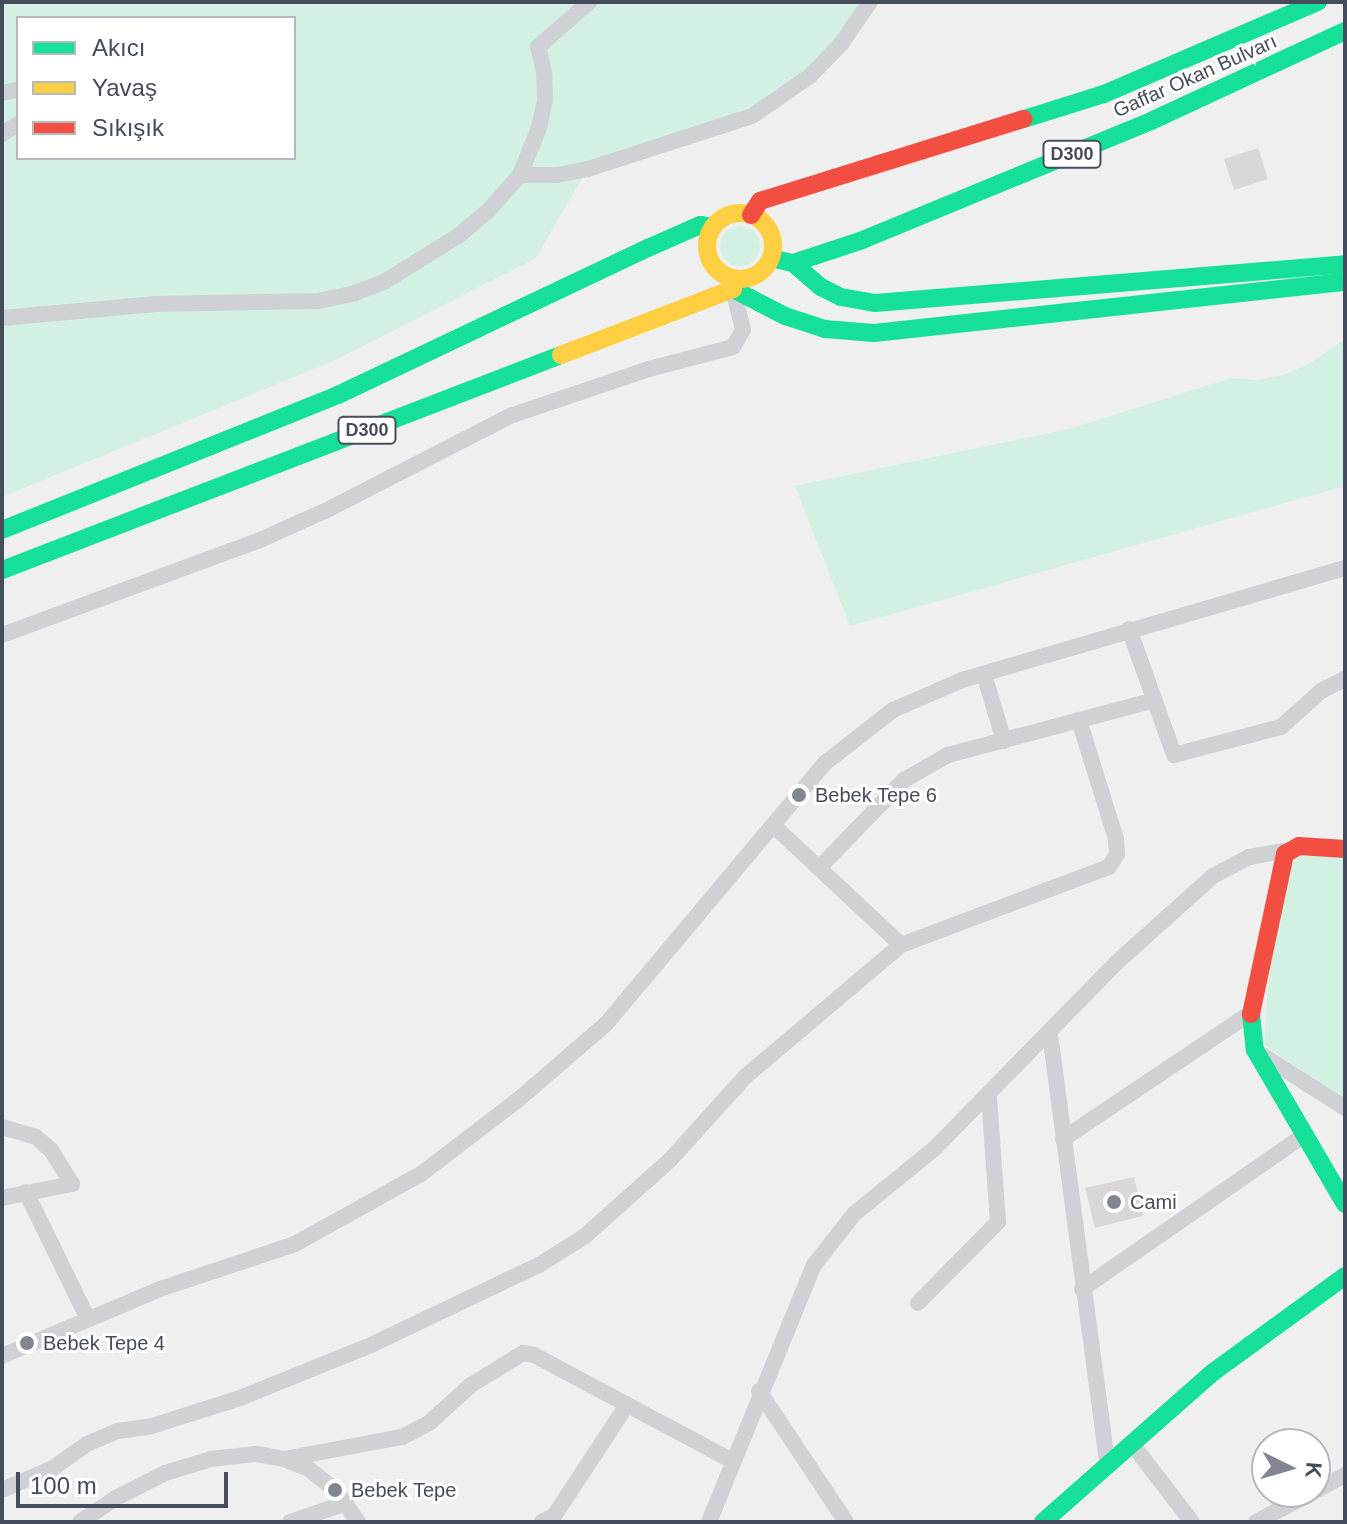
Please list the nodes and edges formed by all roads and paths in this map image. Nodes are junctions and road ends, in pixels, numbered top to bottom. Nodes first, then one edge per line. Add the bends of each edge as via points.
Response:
1 (589, 2) edge
2 (870, 2) edge
3 (1318, 2) edge
4 (1345, 31) edge
5 (520, 175) junction
6 (756, 208) junction
7 (706, 226) junction
8 (771, 258) junction
9 (793, 263) junction
10 (1345, 264) edge
11 (1345, 282) edge
12 (732, 284) junction
13 (2, 318) edge
14 (2, 530) edge
15 (1345, 568) edge
16 (2, 570) edge
17 (1129, 629) junction
18 (2, 635) edge
19 (984, 674) junction
20 (1345, 679) edge
21 (1154, 700) junction
22 (1079, 720) junction
23 (1004, 741) junction
24 (774, 826) junction
25 (1345, 849) edge
26 (1289, 850) junction
27 (820, 867) junction
28 (901, 945) junction
29 (1252, 1012) junction
30 (1050, 1034) junction
31 (1255, 1050) junction
32 (989, 1095) junction
33 (1345, 1108) edge
34 (2, 1127) edge
35 (1306, 1134) junction
36 (1063, 1139) junction
37 (26, 1192) junction
38 (2, 1198) edge
39 (1345, 1204) edge
40 (1345, 1276) edge
41 (1082, 1289) junction
42 (918, 1303) dead end
43 (88, 1319) junction
44 (2, 1356) edge
45 (759, 1391) junction
46 (627, 1405) junction
47 (1132, 1444) junction
48 (284, 1459) junction
49 (731, 1460) junction
50 (1108, 1466) junction
51 (2, 1490) edge
52 (346, 1503) junction
53 (1283, 1508) edge
54 (80, 1522) edge
55 (290, 1522) edge
56 (358, 1522) edge
57 (542, 1522) edge
58 (709, 1522) edge
59 (846, 1522) edge
60 (1043, 1522) edge
61 (1192, 1522) edge
62 (1256, 1522) edge

1 - 5 street via 538,47 545,99
2 - 5 street via 810,76 752,116 588,169
3 - 6 main road, Gaffar Okan Bulvarı / D300 via 1104,94
4 - 9 main road, Gaffar Okan Bulvarı / D300 via 1137,127 860,241
5 - 13 street via 450,242 384,282 355,293 318,301 156,304
6 - 7 main road
6 - 8 main road via 770,232
7 - 12 main road via 709,260
7 - 14 main road, D300 via 338,395
8 - 9 main road
8 - 12 main road via 754,277
9 - 10 main road via 841,297 875,303
11 - 12 main road via 874,333 825,329 785,316
12 - 16 main road, D300
12 - 18 street via 743,330 733,347 510,416 260,540
15 - 17 street
17 - 19 street
17 - 21 street
19 - 23 street
19 - 24 street via 893,710 825,763
20 - 21 street via 1321,691 1281,727 1174,755
21 - 22 street
22 - 23 street
22 - 28 street via 1116,839 1114,861
23 - 27 street via 948,755 904,780
24 - 27 street
24 - 43 street via 606,1024 421,1174 295,1244
25 - 26 main road
26 - 29 main road via 1283,858
26 - 30 street via 1249,857 1213,876 1116,963
27 - 28 street
28 - 51 street via 746,1076 670,1160 585,1236 539,1265 371,1345 240,1398 152,1426 118,1431
29 - 31 main road
29 - 36 street
30 - 32 street
30 - 36 street
31 - 33 street
31 - 35 main road
32 - 42 street via 998,1222
32 - 45 street via 934,1149 854,1214 814,1265
34 - 37 street via 36,1137 51,1150 72,1184
35 - 39 main road
35 - 41 street
36 - 41 street
37 - 38 street
37 - 43 street
40 - 47 main road via 1212,1373
41 - 50 street
43 - 44 street
45 - 49 street
45 - 59 street
46 - 48 street via 523,1353 402,1437
46 - 49 street
46 - 57 street via 554,1516
47 - 50 main road
47 - 61 street
48 - 52 street via 309,1469
48 - 54 street via 256,1454 211,1459 165,1473
49 - 58 street
50 - 60 main road
52 - 55 street
52 - 56 street
53 - 62 street

